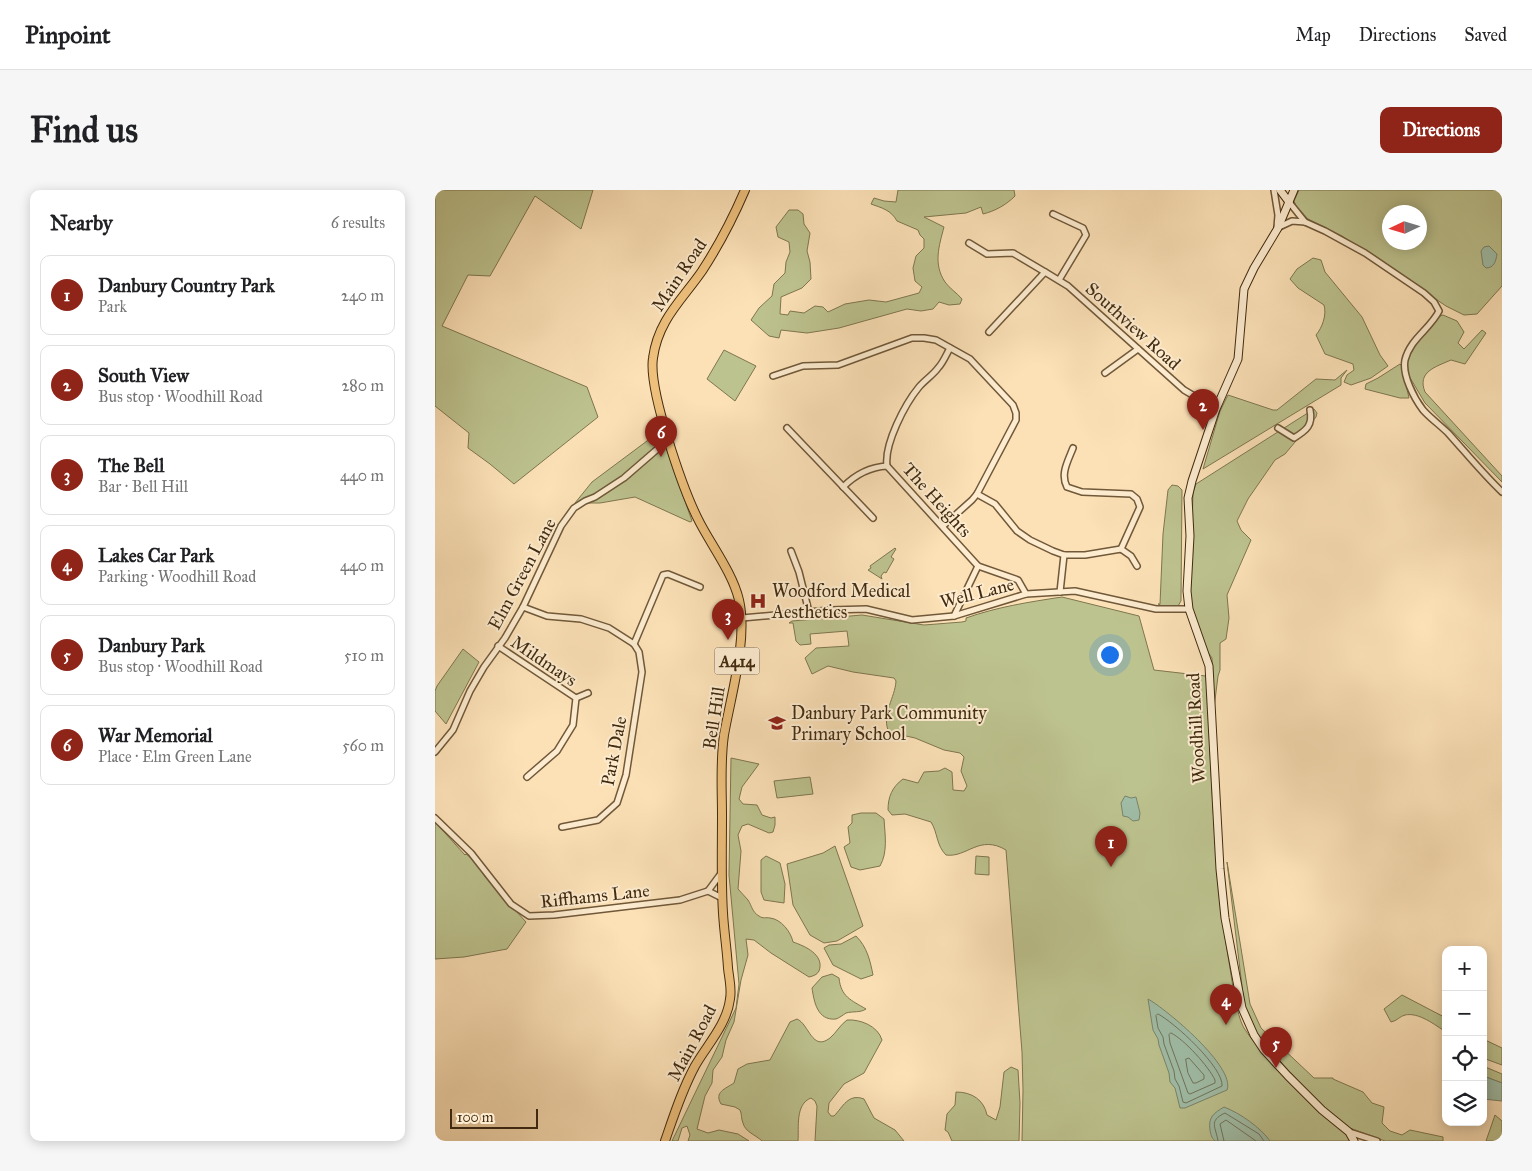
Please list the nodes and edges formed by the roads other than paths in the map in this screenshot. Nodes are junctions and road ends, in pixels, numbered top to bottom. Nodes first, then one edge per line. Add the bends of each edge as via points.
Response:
1 (745, 190) edge
2 (1274, 190) edge
3 (1280, 190) edge
4 (1294, 190) edge
5 (1289, 202) junction
6 (1053, 214) dead end
7 (1305, 222) junction
8 (1277, 230) junction
9 (969, 243) dead end
10 (1045, 272) junction
11 (1059, 280) junction
12 (989, 332) dead end
13 (950, 348) junction
14 (1138, 349) junction
15 (1105, 374) dead end
16 (773, 376) dead end
17 (1216, 409) junction
18 (1310, 410) dead end
19 (787, 428) dead end
20 (1278, 428) dead end
21 (669, 439) junction
22 (1073, 448) dead end
23 (887, 466) junction
24 (843, 487) junction
25 (1502, 492) edge
26 (977, 494) junction
27 (873, 518) dead end
28 (943, 526) junction
29 (1121, 548) junction
30 (791, 551) dead end
31 (1064, 555) junction
32 (978, 566) junction
33 (1137, 566) dead end
34 (700, 587) dead end
35 (1060, 592) junction
36 (1026, 594) junction
37 (523, 607) junction
38 (1189, 609) junction
39 (809, 612) junction
40 (953, 616) junction
41 (742, 618) junction
42 (634, 644) junction
43 (498, 646) junction
44 (588, 693) dead end
45 (576, 698) junction
46 (435, 752) edge
47 (527, 777) dead end
48 (435, 818) edge
49 (562, 827) dead end
50 (722, 872) junction
51 (708, 891) junction
52 (722, 898) junction
53 (1349, 1132) junction
54 (665, 1141) edge
55 (1354, 1141) edge
56 (1377, 1141) edge

1 - 21 main road, Main Road / A414 via 721,240 673,307 657,342 653,359 654,381
2 - 8 street
3 - 5 street
4 - 5 street, Woodhill Road
5 - 7 street
5 - 8 street, Woodhill Road
6 - 11 street via 1083,228 1086,235
7 - 8 street via 1293,222
7 - 25 street via 1365,254 1434,302 1439,311 1417,336 1408,352 1404,371 1423,410
8 - 17 street, Woodhill Road via 1244,289 1238,359
9 - 10 street, Southview Road via 987,254 1013,253
10 - 11 street, Southview Road
10 - 12 street
11 - 14 street, Southview Road
13 - 16 street via 936,340 912,338 838,365 803,366
13 - 23 street, The Heights via 939,368 908,402 891,440
13 - 26 street via 970,359 1013,405 1016,413 1016,420
14 - 15 street
14 - 17 street, Southview Road via 1184,390
17 - 38 street, Woodhill Road via 1188,498
18 - 20 street via 1312,419 1309,425 1294,438
19 - 24 street
21 - 37 street, Elm Green Lane via 624,478 574,508 561,526
21 - 41 main road, Bell Hill / A414 via 698,519 739,597
22 - 29 street via 1064,472 1063,480 1067,487 1081,492 1131,494 1137,499 1140,506
23 - 24 street via 857,475
23 - 28 street, The Heights
24 - 27 street
26 - 28 street
26 - 31 street via 995,504 1017,531 1029,540
28 - 32 street, The Heights
29 - 31 street via 1085,555
29 - 33 street
30 - 39 street
31 - 35 street
32 - 36 street, The Heights via 1018,580
32 - 40 street
34 - 42 street via 663,575
35 - 36 street, Well Lane
35 - 38 street, Well Lane via 1096,594 1157,609
36 - 40 street, Well Lane
37 - 42 street via 547,616 581,619 609,628
37 - 43 street, Elm Green Lane
38 - 53 street, Woodhill Road via 1209,666 1219,869 1242,1008 1264,1050 1321,1110
39 - 40 street, Well Lane via 866,609 912,620
39 - 41 street, Well Lane
41 - 50 main road, Bell Hill / A414 via 724,738
42 - 49 street, Park Dale via 639,652 642,672 626,775 617,803 598,820
43 - 45 street, Mildmays
43 - 46 street, Elm Green Lane via 484,666 453,730
44 - 45 street, Mildmays
45 - 47 street, Mildmays via 573,725 557,751
48 - 51 street, Riffhams Lane via 471,853 511,904 529,916 680,900
50 - 51 street
50 - 52 main road, Bell Hill / A414
51 - 52 street
52 - 54 main road, Main Road / A414 via 730,999 722,1022 679,1100
53 - 55 street, Woodhill Road
53 - 56 street

